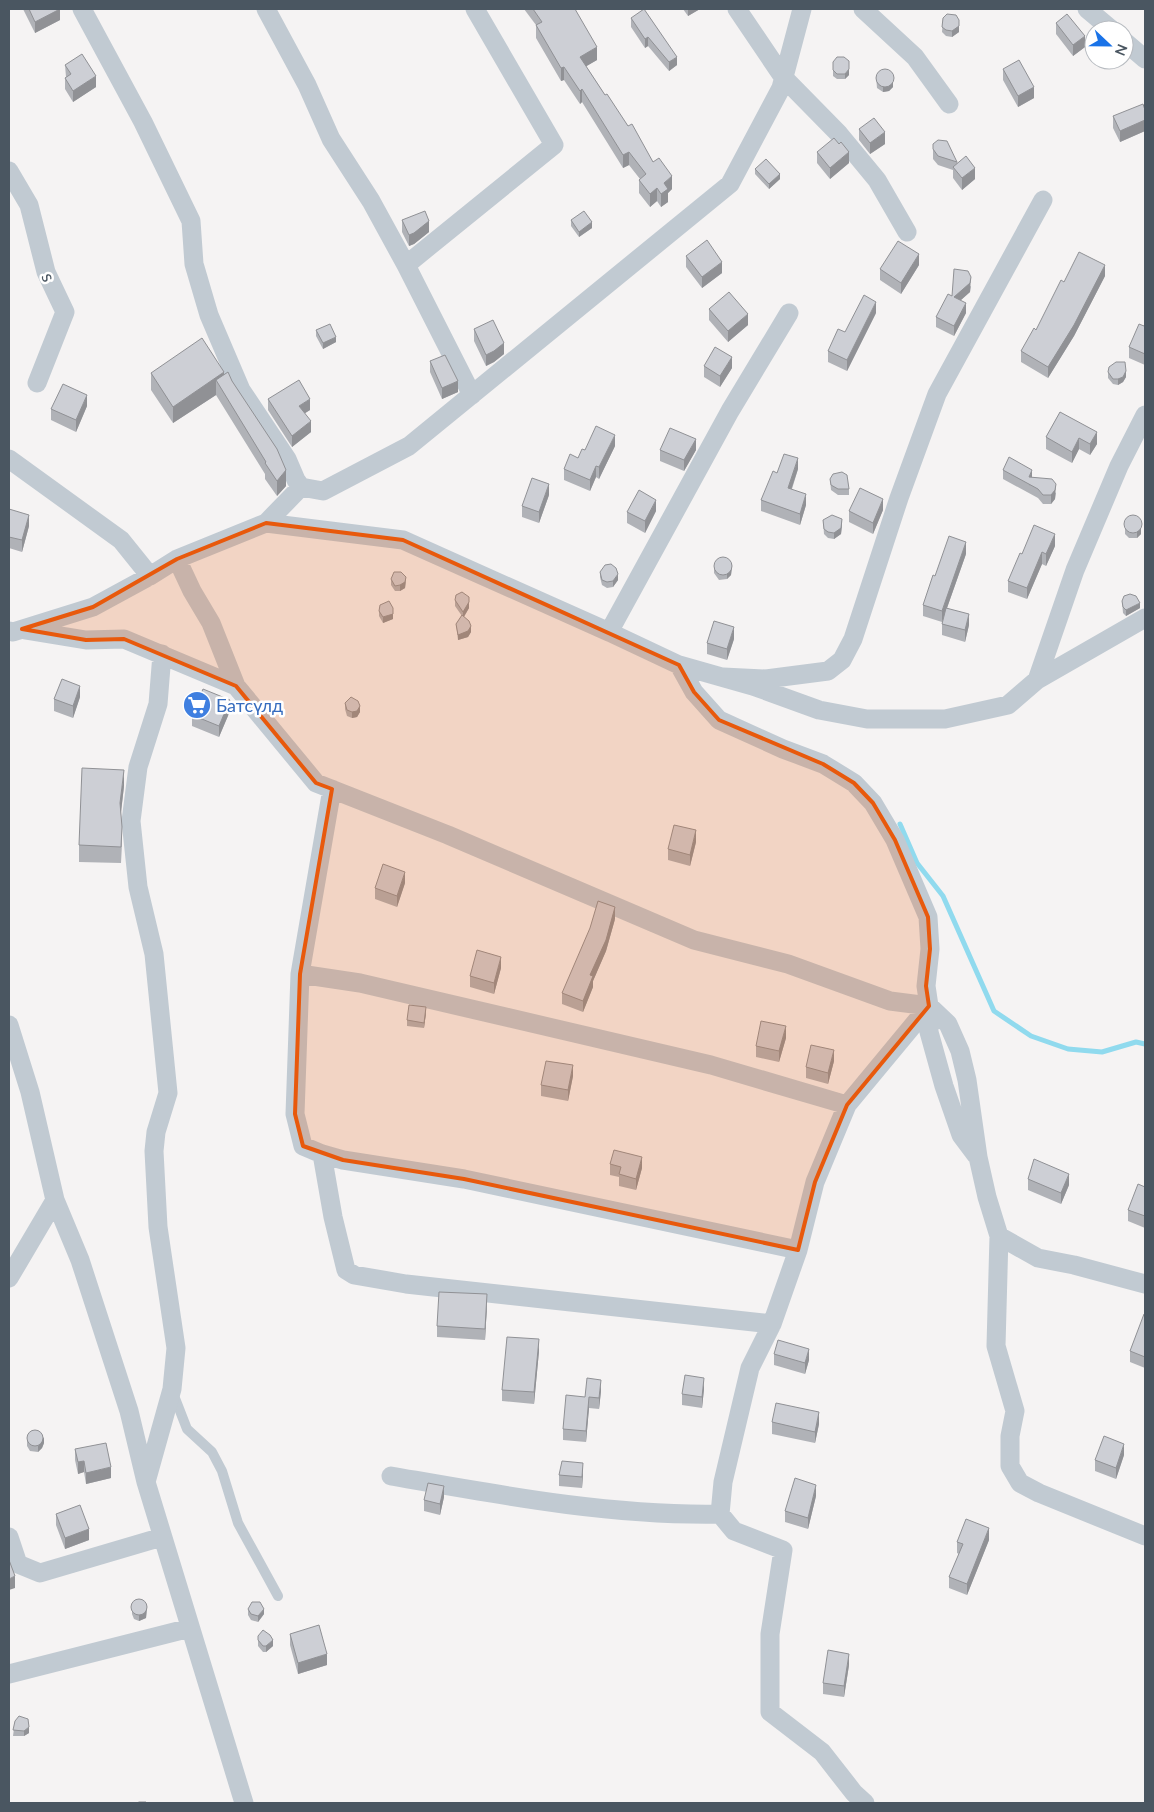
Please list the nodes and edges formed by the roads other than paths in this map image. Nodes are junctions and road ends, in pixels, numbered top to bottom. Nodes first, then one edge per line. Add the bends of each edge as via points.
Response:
1 (82, 9) edge
2 (266, 9) edge
3 (475, 9) edge
4 (737, 9) edge
5 (802, 9) edge
6 (863, 9) edge
7 (1087, 9) edge
8 (1100, 20) edge
9 (1134, 49) edge
10 (1145, 59) edge
11 (783, 77) junction
12 (949, 104) dead end
13 (9, 171) edge
14 (1043, 200) dead end
15 (907, 232) dead end
16 (406, 265) junction
17 (789, 313) dead end
18 (37, 383) dead end
19 (472, 395) junction
20 (1145, 415) edge
21 (9, 459) edge
22 (301, 486) junction
23 (266, 524) junction
24 (177, 559) junction
25 (150, 576) junction
26 (1145, 618) edge
27 (16, 630) edge
28 (609, 632) junction
29 (162, 654) junction
30 (679, 665) junction
31 (723, 677) junction
32 (1037, 680) junction
33 (236, 686) junction
34 (332, 789) junction
35 (300, 974) junction
36 (929, 1006) junction
37 (9, 1025) edge
38 (847, 1105) junction
39 (322, 1154) junction
40 (978, 1157) junction
41 (55, 1200) junction
42 (999, 1236) junction
43 (798, 1250) junction
44 (9, 1278) edge
45 (1145, 1284) edge
46 (772, 1324) junction
47 (172, 1389) junction
48 (391, 1476) dead end
49 (146, 1482) junction
50 (720, 1514) junction
51 (1145, 1536) edge
52 (9, 1537) edge
53 (162, 1537) junction
54 (278, 1596) dead end
55 (190, 1628) junction
56 (9, 1674) edge
57 (244, 1803) edge
58 (865, 1803) edge

1 - 22 street via 143,122 191,221 196,273 209,315 241,390 288,459
2 - 16 street via 307,85 331,139 371,201
3 - 16 street via 554,145
4 - 11 street
5 - 11 street
6 - 12 street via 915,57
7 - 8 street
9 - 10 street
11 - 15 street via 839,134 876,180
11 - 19 street via 781,88 730,184
13 - 18 street, s via 29,204 46,272 64,312
14 - 31 street via 937,394 853,639 842,660 828,671 799,676
16 - 19 street
17 - 28 street
19 - 22 street via 409,446 323,491
20 - 32 street via 1119,466 1075,570
21 - 25 street via 121,540
22 - 23 street
23 - 24 street
23 - 28 street via 403,540
24 - 25 street
24 - 33 street via 211,623
25 - 27 street via 92,607
26 - 32 street
27 - 29 street via 86,640 124,639
28 - 30 street
29 - 33 street
29 - 47 street via 158,704 138,767 131,821 138,887 154,954 168,1093 156,1132 154,1151 158,1227 176,1348
30 - 31 street
30 - 36 street via 694,692 719,720 823,764 854,783 873,803 895,840 928,917 930,949 926,986
31 - 32 street via 819,710 867,719 945,718 1008,705
33 - 34 street via 316,783
34 - 35 street
34 - 36 street via 694,940 788,964 890,1001
35 - 38 street via 360,984 711,1065
35 - 39 street via 295,1114 302,1146
36 - 38 street
36 - 40 street via 929,1032 944,1086 961,1135
36 - 40 street via 948,1024 960,1051
37 - 41 street via 30,1092
38 - 43 street via 815,1182
39 - 43 street via 464,1179
39 - 46 street via 342,1260 346,1270 354,1275 406,1284
40 - 42 street
41 - 44 street
41 - 49 street via 80,1260 129,1411
42 - 45 street via 1038,1258
42 - 51 street via 996,1346 1015,1411 1010,1436 1010,1466 1020,1483 1039,1493
43 - 46 street
46 - 50 street via 750,1368 723,1482
47 - 49 street
47 - 54 lane via 187,1429 212,1452 222,1471 238,1523
48 - 50 street via 595,1509 678,1515
49 - 53 street
50 - 58 street via 734,1531 783,1550 770,1634 770,1712 822,1752
52 - 53 street via 18,1564 40,1572
53 - 55 street
55 - 56 street
55 - 57 street

